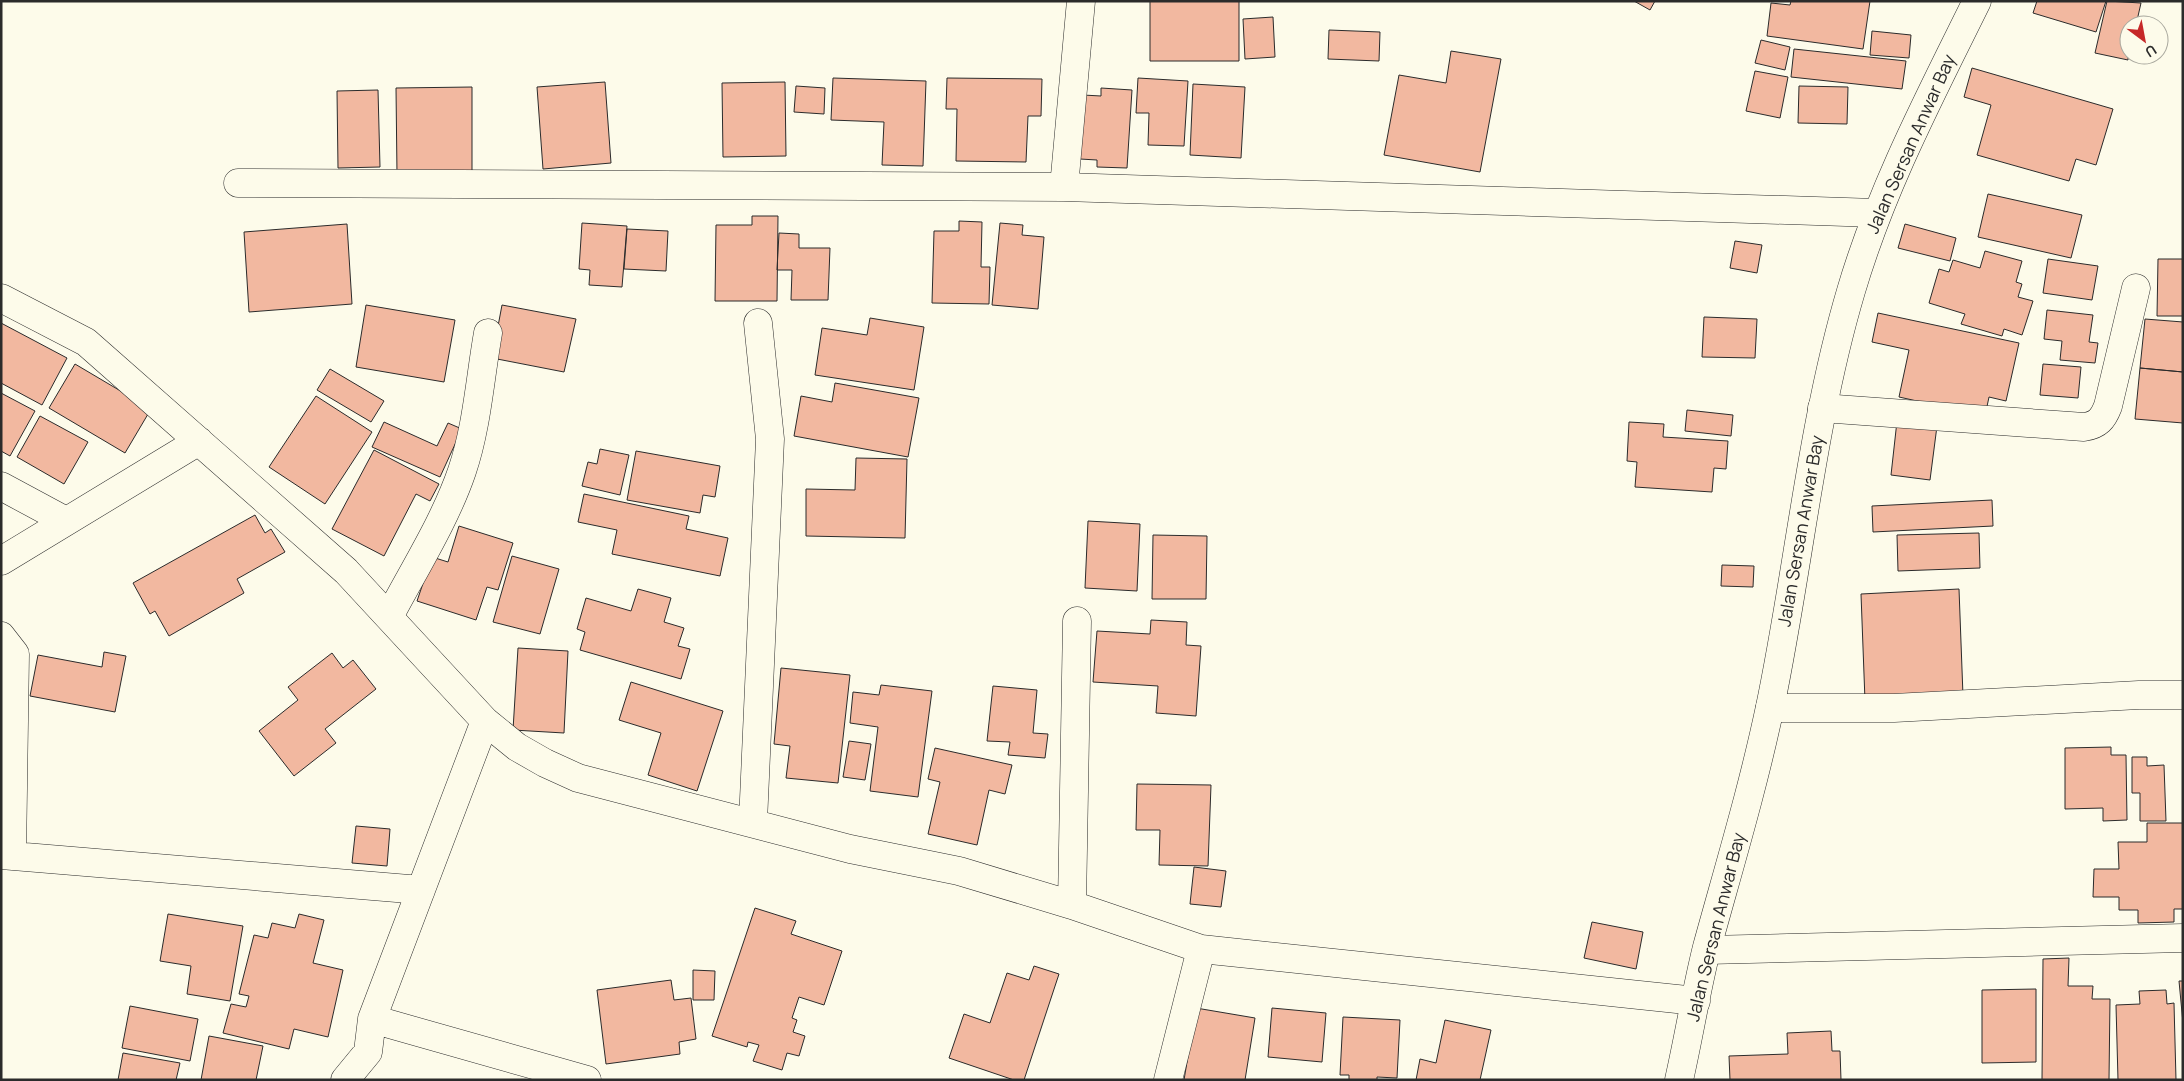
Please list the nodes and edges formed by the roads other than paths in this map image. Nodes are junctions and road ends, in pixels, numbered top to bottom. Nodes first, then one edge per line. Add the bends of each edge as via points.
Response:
1 (1081, 1) edge
2 (1977, 1) edge
3 (238, 183) dead end
4 (1064, 187) junction
5 (1876, 213) junction
6 (2136, 288) dead end
7 (1, 298) edge
8 (758, 323) dead end
9 (488, 332) dead end
10 (1822, 408) junction
11 (200, 442) junction
12 (1, 486) edge
13 (66, 521) junction
14 (1, 561) edge
15 (389, 617) junction
16 (1077, 621) dead end
17 (1, 636) edge
18 (2183, 695) edge
19 (1770, 708) junction
20 (485, 721) junction
21 (753, 822) junction
22 (7, 856) edge
23 (421, 890) junction
24 (1072, 905) junction
25 (2183, 938) edge
26 (1201, 949) junction
27 (1707, 950) junction
28 (1696, 1001) junction
29 (372, 1020) junction
30 (345, 1080) edge
31 (587, 1080) edge
32 (1168, 1080) edge
33 (1679, 1080) edge

1 - 4 street
2 - 5 street, Jalan Sersan Anwar Bay
3 - 4 street
4 - 5 street
5 - 10 street, Jalan Sersan Anwar Bay via 1849,298
6 - 10 street via 2108,406 2094,426
7 - 11 street via 86,342
8 - 21 street via 770,439
9 - 15 street via 469,449 462,472
10 - 19 street, Jalan Sersan Anwar Bay
11 - 13 street
11 - 15 street via 346,571
12 - 13 street
13 - 14 street
15 - 20 street
16 - 24 street
17 - 22 street via 15,654
18 - 19 street via 1894,708
19 - 27 street, Jalan Sersan Anwar Bay via 1743,824
20 - 21 street via 517,747 578,778
20 - 23 street
21 - 24 street via 850,849 959,871
22 - 23 street
23 - 29 street
24 - 26 street
25 - 27 street
26 - 28 street
26 - 32 street
27 - 28 street, Jalan Sersan Anwar Bay
28 - 33 street, Jalan Sersan Anwar Bay
29 - 30 street via 368,1052
29 - 31 street

